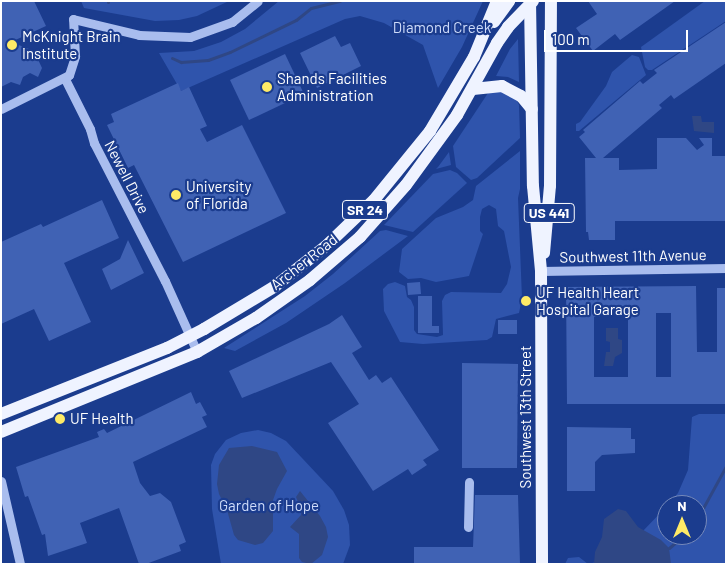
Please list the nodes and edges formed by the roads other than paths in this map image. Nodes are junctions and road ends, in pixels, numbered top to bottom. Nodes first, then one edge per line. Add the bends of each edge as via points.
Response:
1 (258, 1) edge
2 (497, 1) edge
3 (509, 1) edge
4 (551, 1) edge
5 (531, 2) edge
6 (486, 32) junction
7 (66, 79) junction
8 (472, 89) junction
9 (1, 109) edge
10 (532, 110) junction
11 (396, 176) junction
12 (406, 185) junction
13 (726, 268) edge
14 (541, 270) junction
15 (191, 336) junction
16 (197, 352) junction
17 (1, 414) edge
18 (1, 432) edge
19 (1, 482) edge
20 (469, 482) dead end
21 (468, 527) dead end
22 (20, 564) edge
23 (542, 564) edge

1 - 7 street via 232,22 190,37 138,35 73,19 74,65
2 - 6 main road, Archer Road / SR 24
3 - 6 main road
4 - 14 main road, Southwest 13th Street / US 441 via 549,204
5 - 8 main road, Archer Road / SR 24 via 497,43
5 - 10 main road, Southwest 13th Street / US 441
6 - 11 main road, Archer Road / SR 24 via 444,110
7 - 9 street
7 - 15 street, Newell Drive via 94,143
8 - 10 main road via 502,86 521,96
8 - 12 main road, Archer Road / SR 24
10 - 14 main road, Southwest 13th Street / US 441 via 534,213
11 - 12 main road
11 - 15 main road, Archer Road / SR 24 via 350,225 300,268 246,305
12 - 16 main road, Archer Road / SR 24 via 360,237 310,280 256,318
13 - 14 street, Southwest 11th Avenue
14 - 23 main road, Southwest 13th Street / US 441
15 - 16 street, Newell Drive
15 - 17 main road, Archer Road / SR 24
16 - 18 main road, Archer Road / SR 24
19 - 22 street
20 - 21 street

